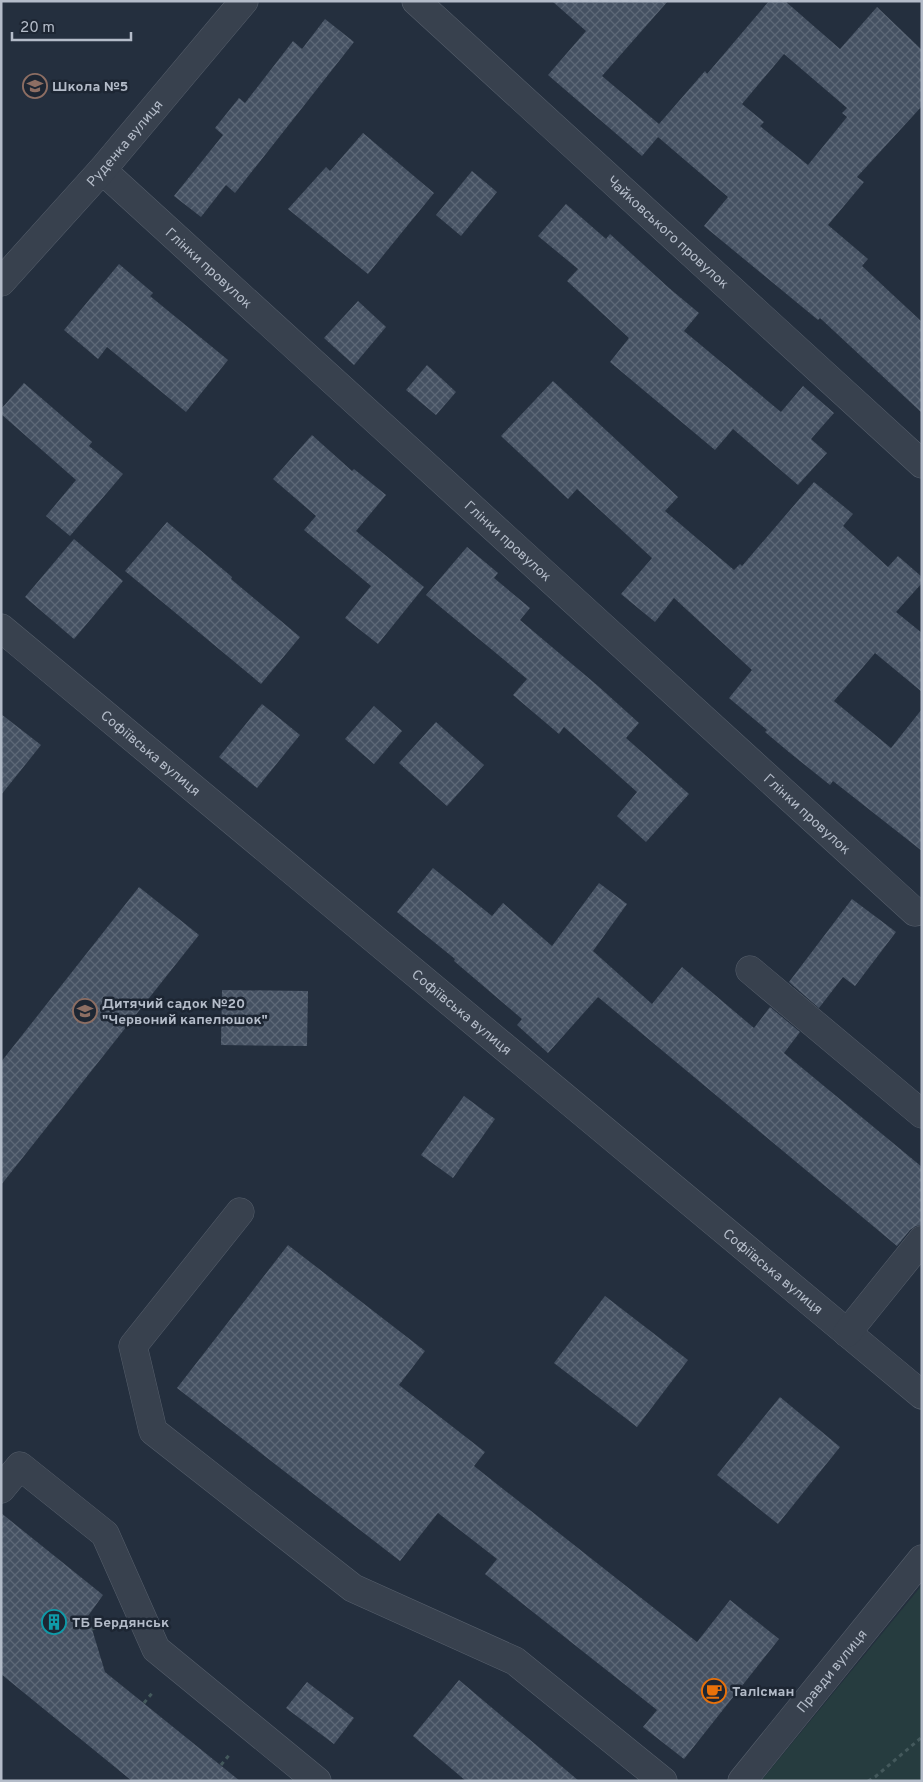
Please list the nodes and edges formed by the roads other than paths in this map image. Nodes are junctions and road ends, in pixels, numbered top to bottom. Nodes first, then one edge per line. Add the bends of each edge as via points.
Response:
1 (244, 1) edge
2 (416, 1) edge
3 (102, 170) junction
4 (1, 282) edge
5 (922, 464) edge
6 (1, 628) edge
7 (915, 912) dead end
8 (750, 970) dead end
9 (922, 1114) edge
10 (240, 1212) dead end
11 (922, 1240) edge
12 (847, 1332) junction
13 (922, 1396) edge
14 (1, 1488) edge
15 (922, 1559) edge
16 (317, 1781) edge
17 (663, 1781) edge
18 (742, 1781) edge

1 - 3 street, Руденка вулиця
2 - 5 street, Чайковського провулок
3 - 4 street, Руденка вулиця
3 - 7 street, Глінки провулок
6 - 12 street, Софіївська вулиця
8 - 9 street
10 - 17 street via 133,1346 153,1431 353,1588 515,1661
11 - 12 street
12 - 13 street, Софіївська вулиця
14 - 16 street via 20,1466 105,1534 156,1649
15 - 18 street, Правди вулиця

